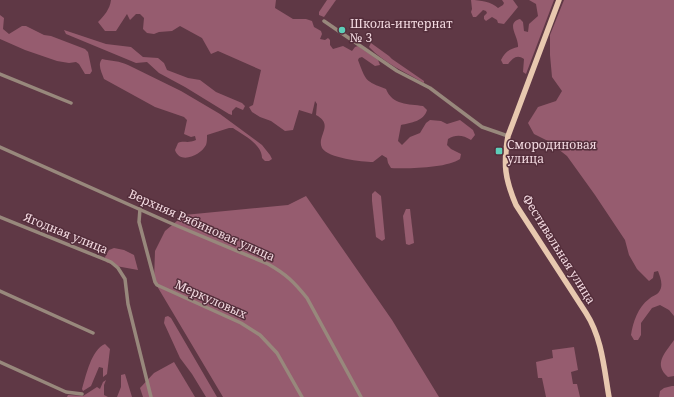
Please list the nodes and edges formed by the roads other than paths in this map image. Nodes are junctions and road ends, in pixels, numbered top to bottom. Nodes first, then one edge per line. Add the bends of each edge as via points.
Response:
1 (558, 0) edge
2 (324, 21) dead end
3 (0, 74) edge
4 (71, 103) dead end
5 (508, 136) junction
6 (0, 147) edge
7 (140, 209) junction
8 (0, 217) edge
9 (0, 291) edge
10 (93, 332) dead end
11 (0, 362) edge
12 (82, 394) dead end
13 (150, 397) edge
14 (302, 397) edge
15 (361, 397) edge
16 (609, 397) edge

1 - 5 main road, Фестивальная улица
2 - 5 street via 397,71 430,88 482,127
3 - 4 street
5 - 16 main road, Фестивальная улица via 505,153 508,188 516,206 591,321 601,348
6 - 7 street, Верхняя Рябиновая улица
7 - 14 street, Меркуловых via 139,222 157,285 241,323 260,335 276,353
7 - 15 street, Верхняя Рябиновая улица via 282,272 307,298
8 - 13 street, Ягодная улица via 115,264 125,279 128,304
9 - 10 street
11 - 12 street via 66,392

